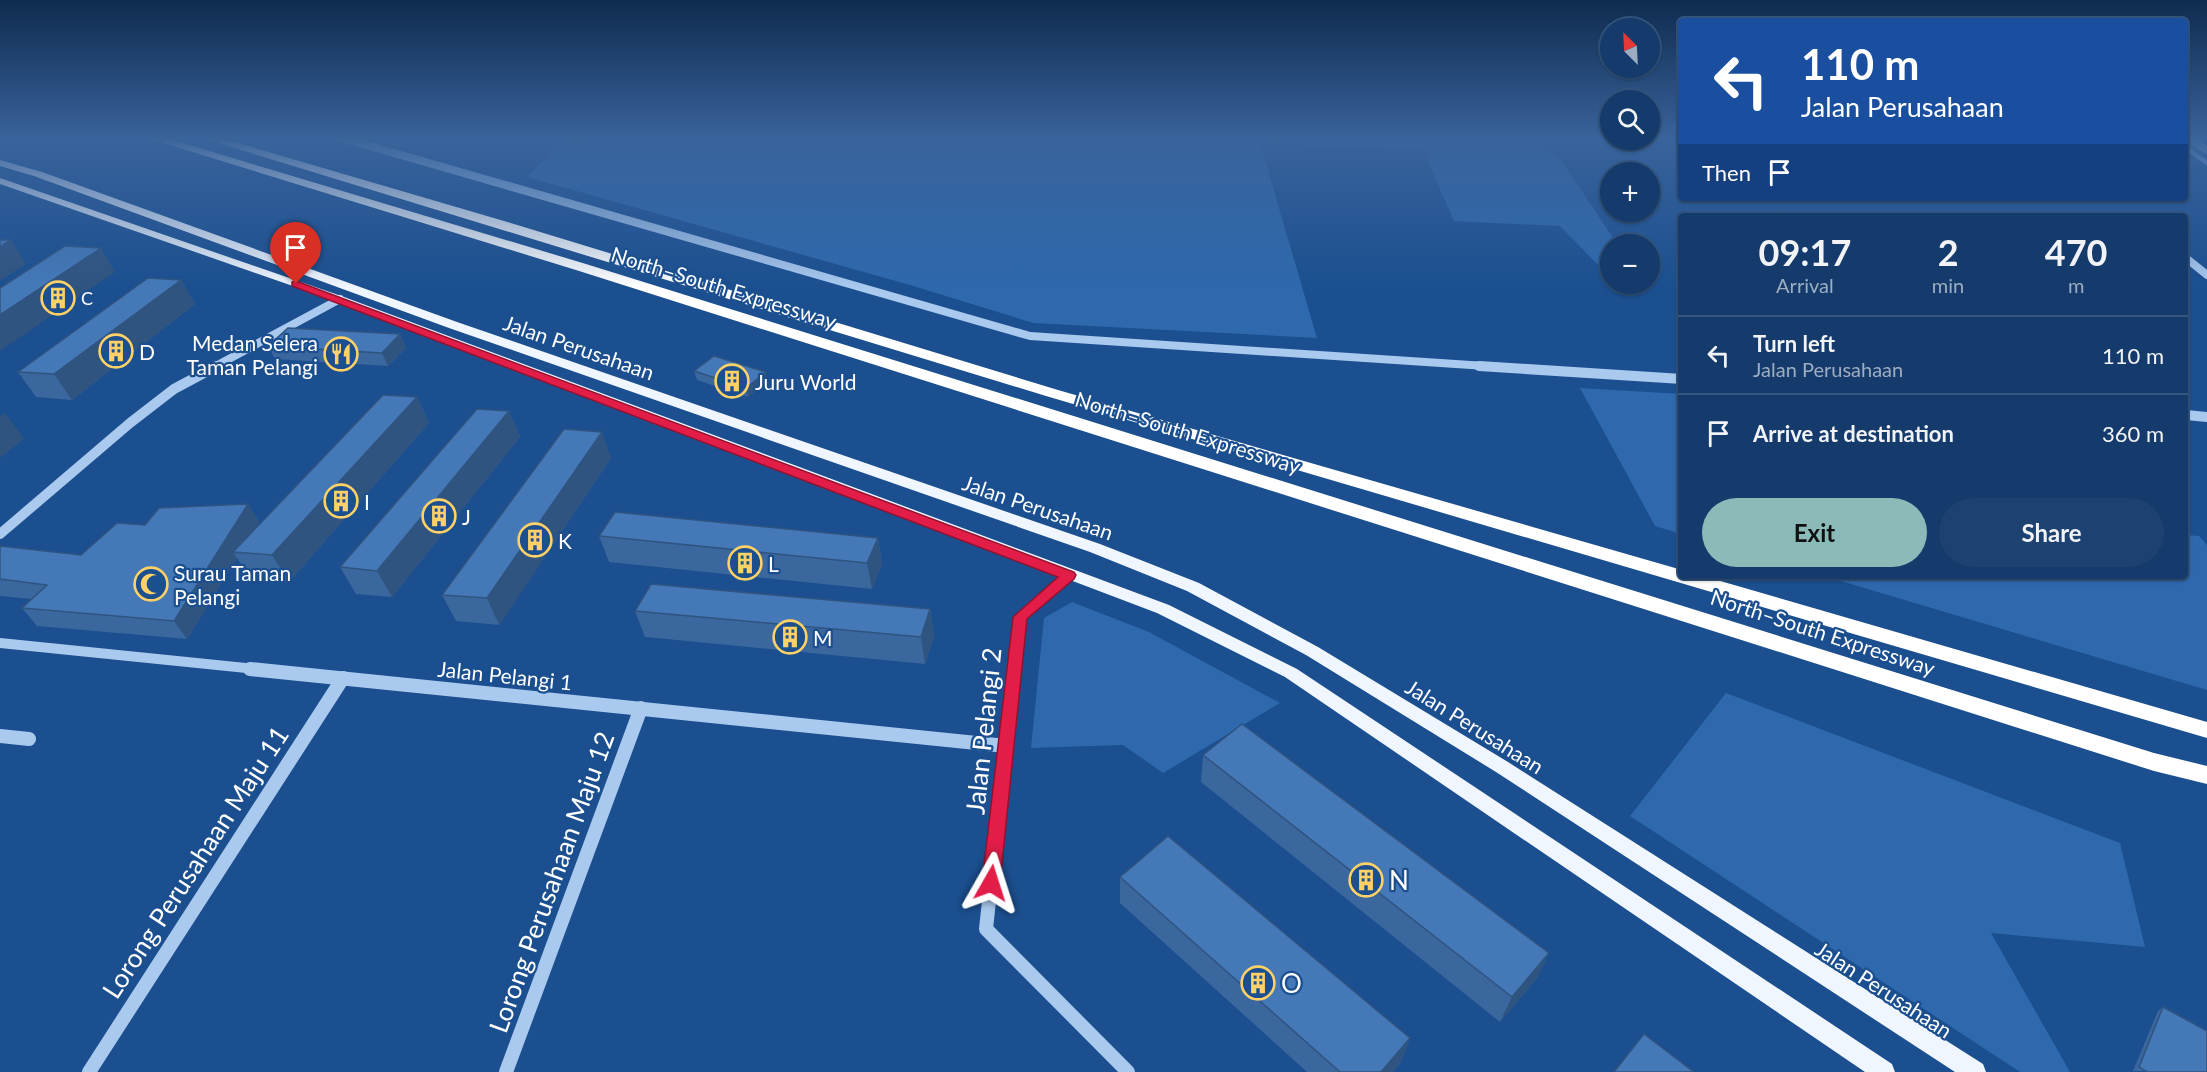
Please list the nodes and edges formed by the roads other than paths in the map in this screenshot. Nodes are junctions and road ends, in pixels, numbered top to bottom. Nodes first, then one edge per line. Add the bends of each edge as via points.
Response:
1 (20, 188) edge
2 (77, 188) edge
3 (319, 188) edge
4 (377, 188) edge
5 (516, 188) edge
6 (2188, 260) edge
7 (2207, 275) edge
8 (340, 299) junction
9 (1678, 379) edge
10 (2188, 416) edge
11 (2207, 417) edge
12 (0, 534) edge
13 (1069, 575) junction
14 (1678, 576) edge
15 (1689, 579) edge
16 (0, 643) edge
17 (343, 678) junction
18 (641, 708) junction
19 (2207, 729) edge
20 (0, 736) edge
21 (29, 739) dead end
22 (1006, 746) junction
23 (2154, 762) junction
24 (2207, 775) edge
25 (2207, 786) edge
26 (89, 1072) edge
27 (506, 1072) edge
28 (1128, 1072) edge
29 (1884, 1072) edge
30 (1975, 1072) edge

1 - 8 main road, Jalan Perusahaan
2 - 30 main road, Jalan Perusahaan via 1193,586 1312,651 1502,767
3 - 23 highway, North–South Expressway via 627,281
4 - 14 highway, North–South Expressway via 1052,393
5 - 9 street via 1030,336
6 - 7 street
8 - 12 street via 174,389
8 - 13 main road, Jalan Perusahaan
10 - 11 street
13 - 22 street, Jalan Pelangi 2 via 1020,617
13 - 29 main road, Jalan Perusahaan via 1162,609 1291,673
15 - 19 highway, North–South Expressway
16 - 17 street, Jalan Pelangi 1
17 - 18 street, Jalan Pelangi 1
17 - 26 street, Lorong Perusahaan Maju 11
18 - 22 street, Jalan Pelangi 1
18 - 27 street, Lorong Perusahaan Maju 12
20 - 21 street
22 - 28 street, Jalan Pelangi 2 via 986,929
23 - 24 highway, North–South Expressway
23 - 25 highway

